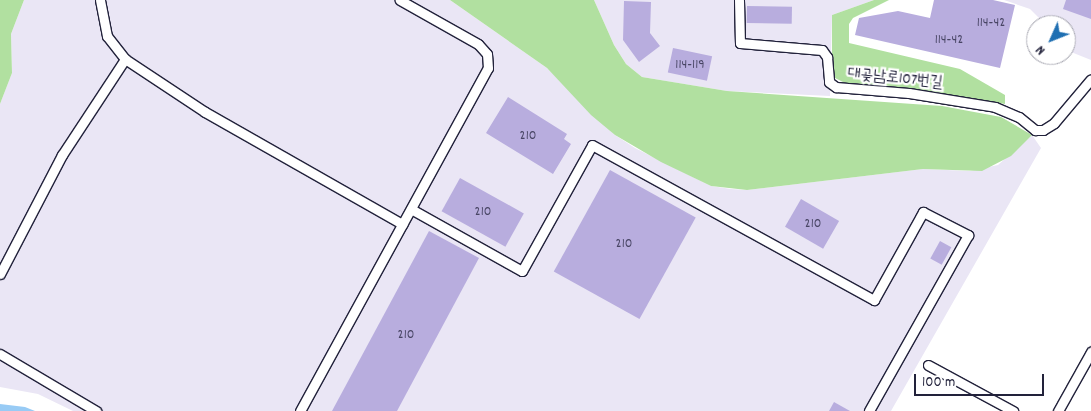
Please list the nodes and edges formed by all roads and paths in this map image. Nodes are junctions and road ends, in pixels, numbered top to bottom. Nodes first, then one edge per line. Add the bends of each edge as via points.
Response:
1 (100, 0) edge
2 (400, 0) edge
3 (739, 0) edge
4 (125, 59) junction
5 (1091, 79) edge
6 (411, 209) junction
7 (402, 224) junction
8 (0, 274) edge
9 (1091, 352) edge
10 (0, 354) edge
11 (928, 364) dead end
12 (96, 411) edge
13 (300, 411) edge
14 (869, 411) edge
15 (1013, 411) edge
16 (1058, 411) edge

1 - 4 street via 106,36
2 - 6 street via 484,48 488,60 482,84
3 - 5 street, 대곶남로107번길 via 740,43 822,50 827,57 829,82 836,87 909,93 994,107 1035,130 1043,130 1054,124
4 - 7 street via 198,108
4 - 8 street via 62,155
6 - 7 street
6 - 14 street via 522,271 592,145 874,300 923,212 968,235
7 - 13 street
9 - 16 street
10 - 12 street
11 - 15 street

